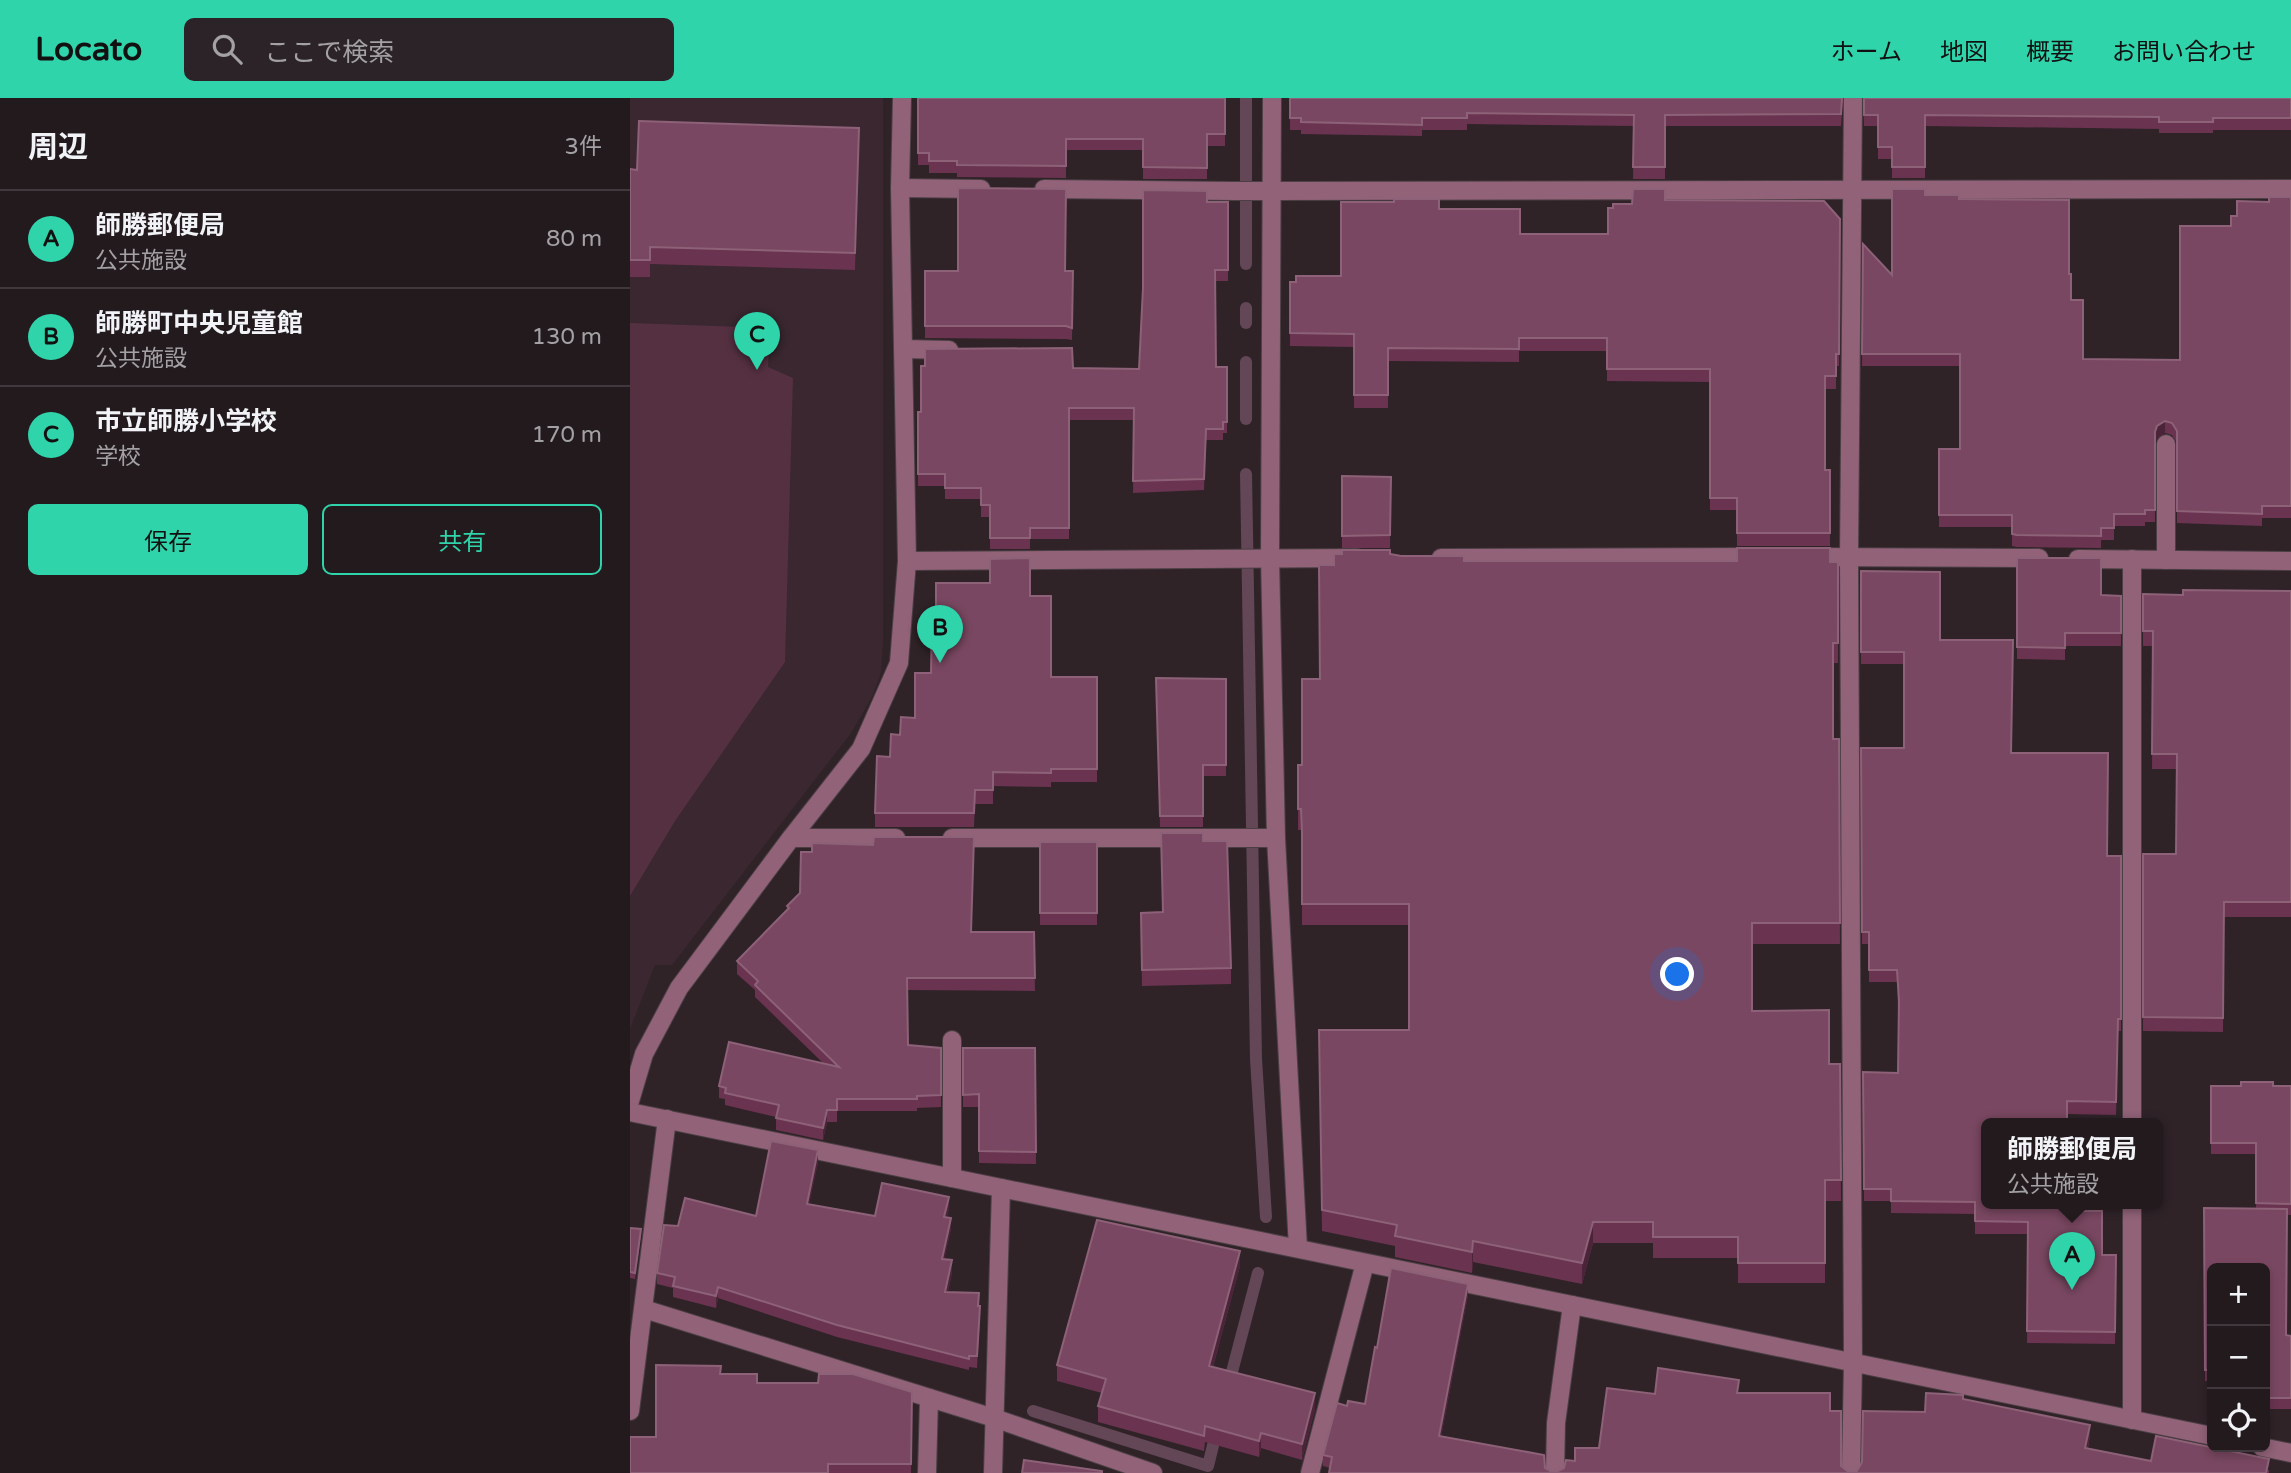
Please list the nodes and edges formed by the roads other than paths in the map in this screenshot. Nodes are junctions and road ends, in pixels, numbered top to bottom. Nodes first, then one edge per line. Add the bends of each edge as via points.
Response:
1 (902, 98) edge
2 (1272, 98) edge
3 (1853, 98) edge
4 (900, 188) junction
5 (994, 189) edge
6 (1021, 189) edge
7 (1852, 189) junction
8 (2291, 189) edge
9 (1265, 191) junction
10 (903, 349) junction
11 (971, 350) edge
12 (2166, 444) edge
13 (1849, 557) junction
14 (1263, 558) junction
15 (1368, 558) edge
16 (1420, 558) edge
17 (2132, 559) junction
18 (2166, 560) junction
19 (907, 561) junction
20 (2291, 561) edge
21 (791, 838) junction
22 (913, 838) edge
23 (941, 838) edge
24 (1269, 838) junction
25 (952, 1040) dead end
26 (630, 1101) edge
27 (630, 1112) edge
28 (2132, 1118) edge
29 (667, 1119) junction
30 (953, 1178) junction
31 (1001, 1188) junction
32 (2132, 1209) edge
33 (1298, 1248) junction
34 (1365, 1263) junction
35 (1572, 1305) junction
36 (645, 1309) junction
37 (1853, 1363) junction
38 (929, 1398) junction
39 (630, 1411) edge
40 (994, 1418) junction
41 (2132, 1420) junction
42 (2207, 1435) edge
43 (2270, 1449) edge
44 (2291, 1453) edge
45 (927, 1473) edge
46 (993, 1473) edge
47 (1153, 1473) edge
48 (1310, 1473) edge
49 (1555, 1473) edge
50 (1851, 1473) edge

1 - 4 street
2 - 9 street
3 - 7 street
4 - 5 street
4 - 10 street
6 - 9 street
7 - 8 street
7 - 9 street
7 - 13 street
9 - 14 street
10 - 11 street
10 - 19 street
12 - 18 street
13 - 16 street
13 - 17 street
13 - 37 street
14 - 15 street
14 - 19 street
14 - 24 street
17 - 18 street
17 - 28 street
18 - 20 street
19 - 21 street via 899,663 861,749
21 - 22 street
21 - 26 street via 679,988 645,1054
23 - 24 street
24 - 33 street
25 - 30 street
27 - 29 street
29 - 30 street
29 - 36 street
30 - 31 street
31 - 33 street
31 - 40 street
32 - 41 street
33 - 34 street
34 - 35 street
34 - 48 street
35 - 37 street
35 - 49 street via 1556,1423
36 - 38 street
36 - 39 street
37 - 41 street
37 - 50 street
38 - 40 street
38 - 45 street
40 - 46 street
40 - 47 street
41 - 42 street
43 - 44 street

